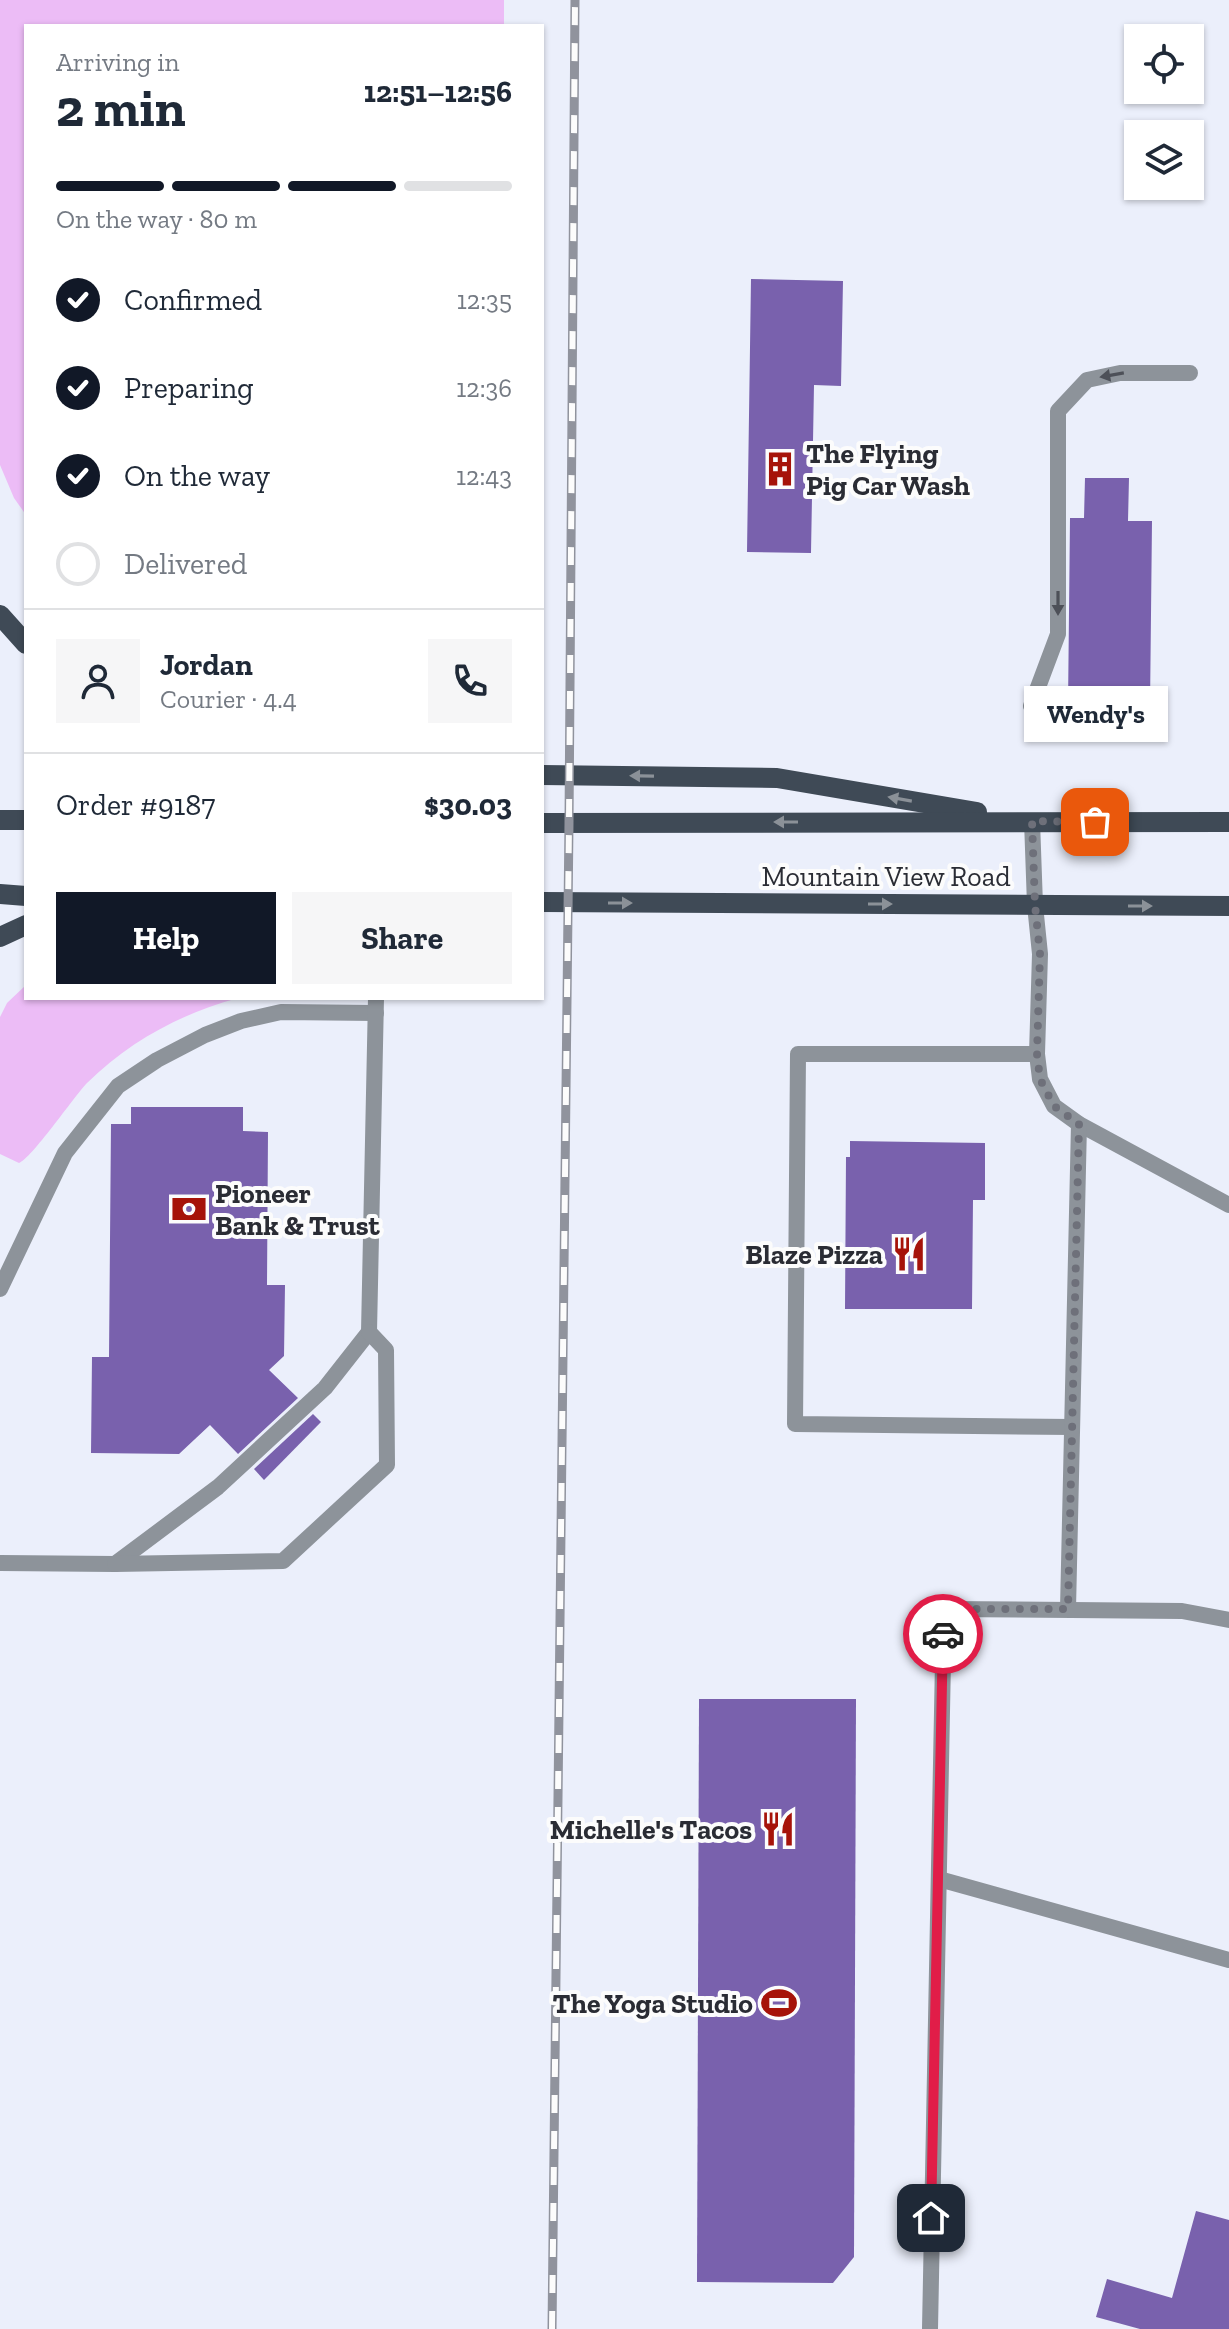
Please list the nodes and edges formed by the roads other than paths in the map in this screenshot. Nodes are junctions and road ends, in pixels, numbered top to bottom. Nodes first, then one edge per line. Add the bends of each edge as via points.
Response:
1 (1190, 373) dead end
2 (0, 615) edge
3 (24, 642) edge
4 (1031, 706) dead end
5 (544, 775) edge
6 (0, 820) edge
7 (24, 820) edge
8 (1032, 821) junction
9 (1229, 822) edge
10 (544, 823) edge
11 (0, 894) edge
12 (24, 896) edge
13 (544, 902) edge
14 (1035, 905) junction
15 (1229, 906) edge
16 (24, 926) edge
17 (0, 937) edge
18 (376, 1006) edge
19 (1037, 1054) junction
20 (1079, 1124) junction
21 (1229, 1205) edge
22 (0, 1289) edge
23 (369, 1332) junction
24 (1072, 1427) junction
25 (0, 1563) edge
26 (115, 1564) junction
27 (1068, 1609) junction
28 (1229, 1620) edge
29 (939, 1879) junction
30 (1229, 1960) edge
31 (930, 2329) edge

1 -> 4 lane via 1120,373 1087,380 1058,411 1058,634
2 - 3 main road
8 -> 5 main road via 777,778
6 - 7 main road
8 - 9 main road, Mountain View Road
8 -> 10 main road, Mountain View Road
8 - 14 lane
11 - 12 main road
13 -> 14 main road, Mountain View Road
14 -> 15 main road, Mountain View Road
14 - 19 lane via 1040,954
16 - 17 main road
18 - 22 lane via 281,1012 241,1021 157,1060 118,1086 65,1153
18 - 23 lane
19 - 20 lane via 1040,1079 1054,1106
19 - 24 lane via 798,1054 795,1424
20 - 21 lane
20 - 24 lane
23 - 26 lane via 325,1388 218,1487
23 - 26 lane via 386,1350 387,1465 283,1561
24 - 27 lane
25 - 26 lane
27 - 28 lane via 1182,1611
27 - 29 lane via 944,1609
29 - 30 lane
29 - 31 lane

